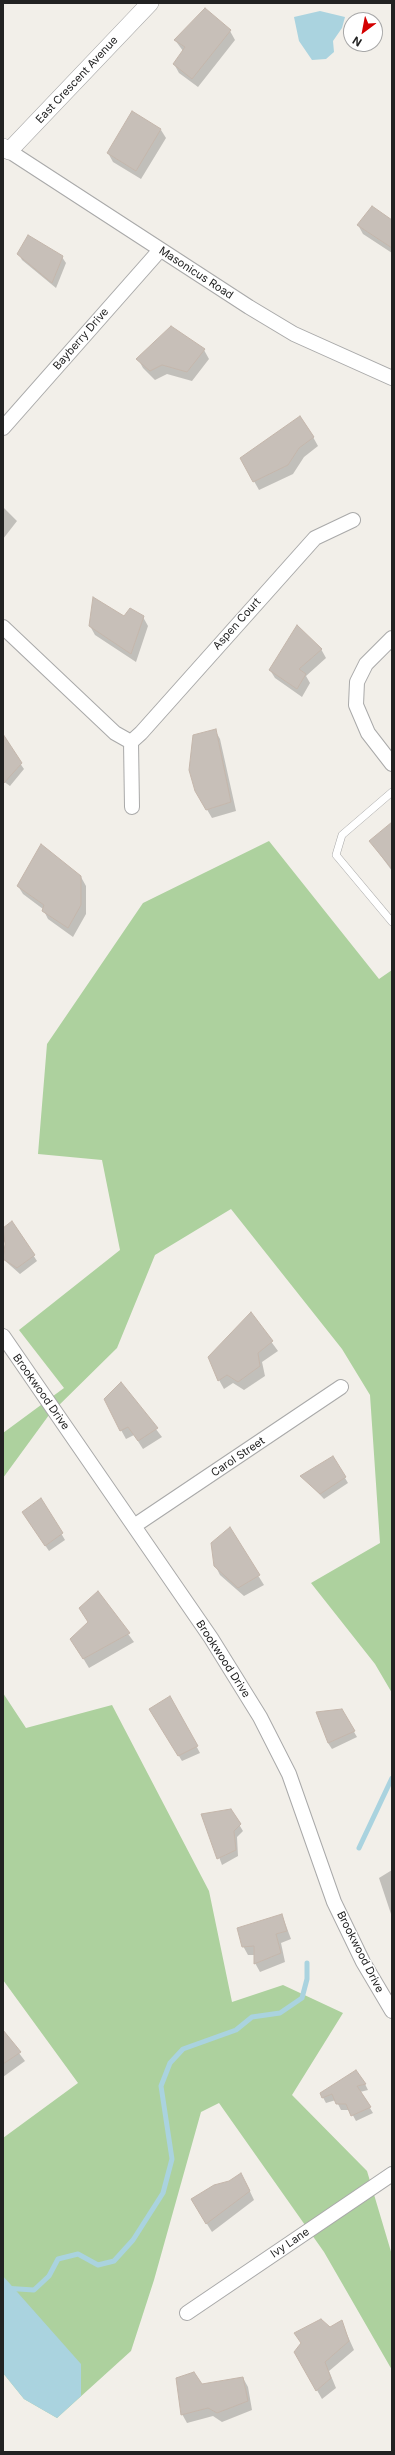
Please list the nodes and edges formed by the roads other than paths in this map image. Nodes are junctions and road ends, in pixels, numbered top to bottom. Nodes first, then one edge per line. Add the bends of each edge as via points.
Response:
1 (150, 3) edge
2 (6, 149) edge
3 (160, 250) junction
4 (392, 378) edge
5 (3, 428) edge
6 (354, 520) dead end
7 (3, 627) edge
8 (392, 638) edge
9 (131, 742) junction
10 (392, 764) edge
11 (392, 792) edge
12 (132, 807) dead end
13 (392, 922) edge
14 (3, 1336) edge
15 (341, 1387) dead end
16 (134, 1526) junction
17 (392, 2011) edge
18 (392, 2174) edge
19 (187, 2313) dead end

1 - 2 street, East Crescent Avenue
2 - 3 street, Masonicus Road
3 - 4 street, Masonicus Road via 294,334
3 - 5 street, Bayberry Drive
6 - 9 street, Aspen Court via 315,538 141,734
7 - 9 street via 115,733
8 - 10 street via 366,664 357,682 356,705 368,733
9 - 12 street
11 - 13 lane via 342,835 336,855
14 - 16 street, Brookwood Drive
15 - 16 street, Carol Street
16 - 17 street, Brookwood Drive via 211,1638 278,1750 300,1802 334,1902 363,1962
18 - 19 street, Ivy Lane

